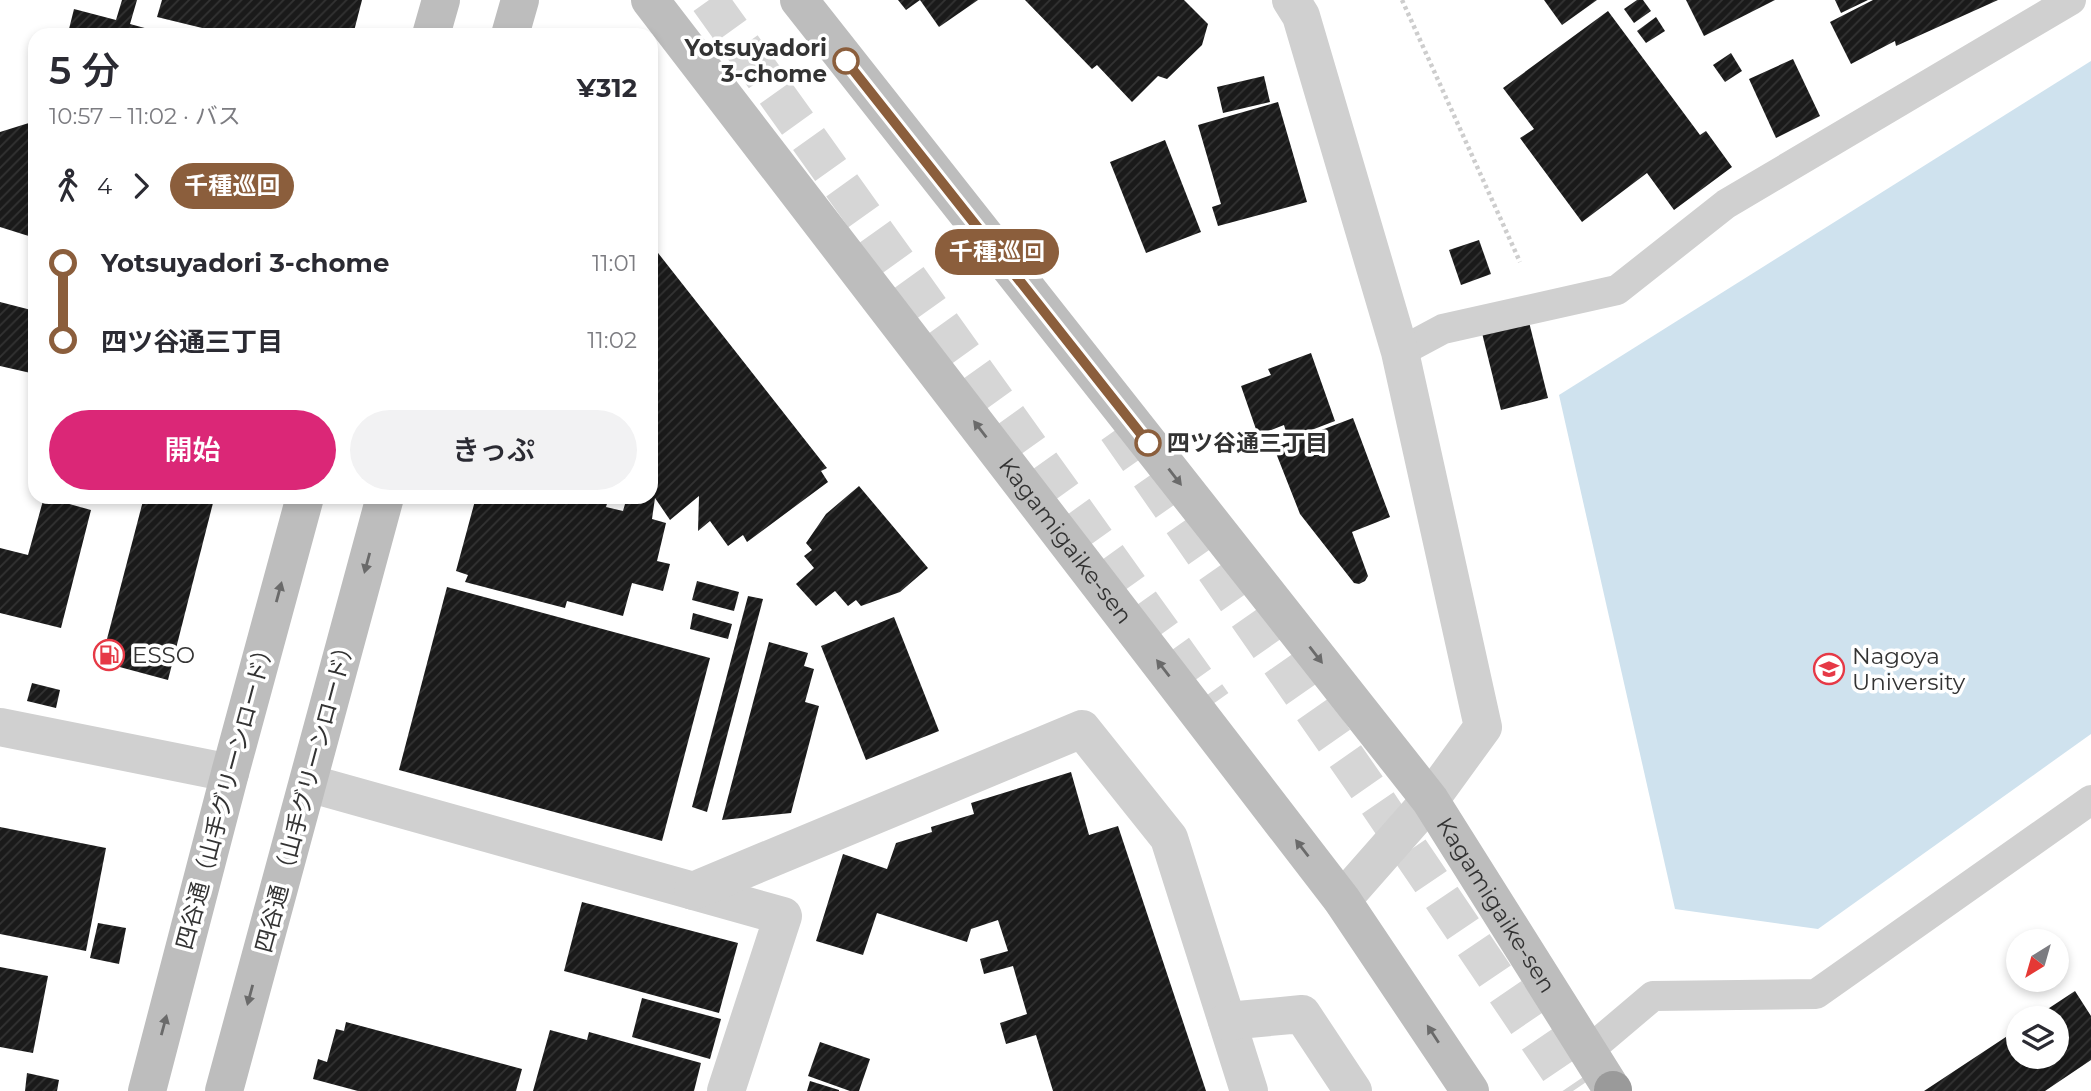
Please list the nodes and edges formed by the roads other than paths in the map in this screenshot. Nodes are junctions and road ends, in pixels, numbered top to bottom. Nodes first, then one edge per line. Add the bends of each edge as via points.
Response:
1 (441, 0) edge
2 (520, 0) edge
3 (650, 0) edge
4 (799, 0) edge
5 (1291, 0) edge
6 (2071, 0) edge
7 (433, 28) edge
8 (512, 28) edge
9 (1400, 352) junction
10 (303, 504) edge
11 (383, 504) edge
12 (0, 727) edge
13 (230, 773) junction
14 (307, 783) junction
15 (1430, 800) junction
16 (2091, 800) edge
17 (692, 891) junction
18 (1342, 900) junction
19 (1227, 1021) junction
20 (1588, 1051) junction
21 (147, 1091) edge
22 (224, 1091) edge
23 (726, 1091) edge
24 (1249, 1091) edge
25 (1353, 1091) edge
26 (1470, 1091) edge
27 (1613, 1091) edge

1 - 7 street
2 - 8 street
18 -> 3 street, Kagamigaike-sen
4 -> 15 street, Kagamigaike-sen
5 - 9 street via 1301,16
6 - 9 lane via 1726,204 1617,290 1443,329
9 - 15 street via 1483,727
13 -> 10 street, 四谷通（山手グリーンロード）
11 -> 14 street, 四谷通 （山手グリーンロード）
12 - 13 street
21 -> 13 street, 四谷通（山手グリーンロード）
14 - 17 street
14 -> 22 street, 四谷通 （山手グリーンロード）
15 - 18 street
15 - 20 street, Kagamigaike-sen
16 - 20 lane via 1816,994 1653,996
17 - 19 street via 1082,729 1169,838
17 - 23 street via 783,916
26 -> 18 street, Kagamigaike-sen
19 - 24 street
19 - 25 street via 1302,1014
20 - 27 street, Kagamigaike-sen

